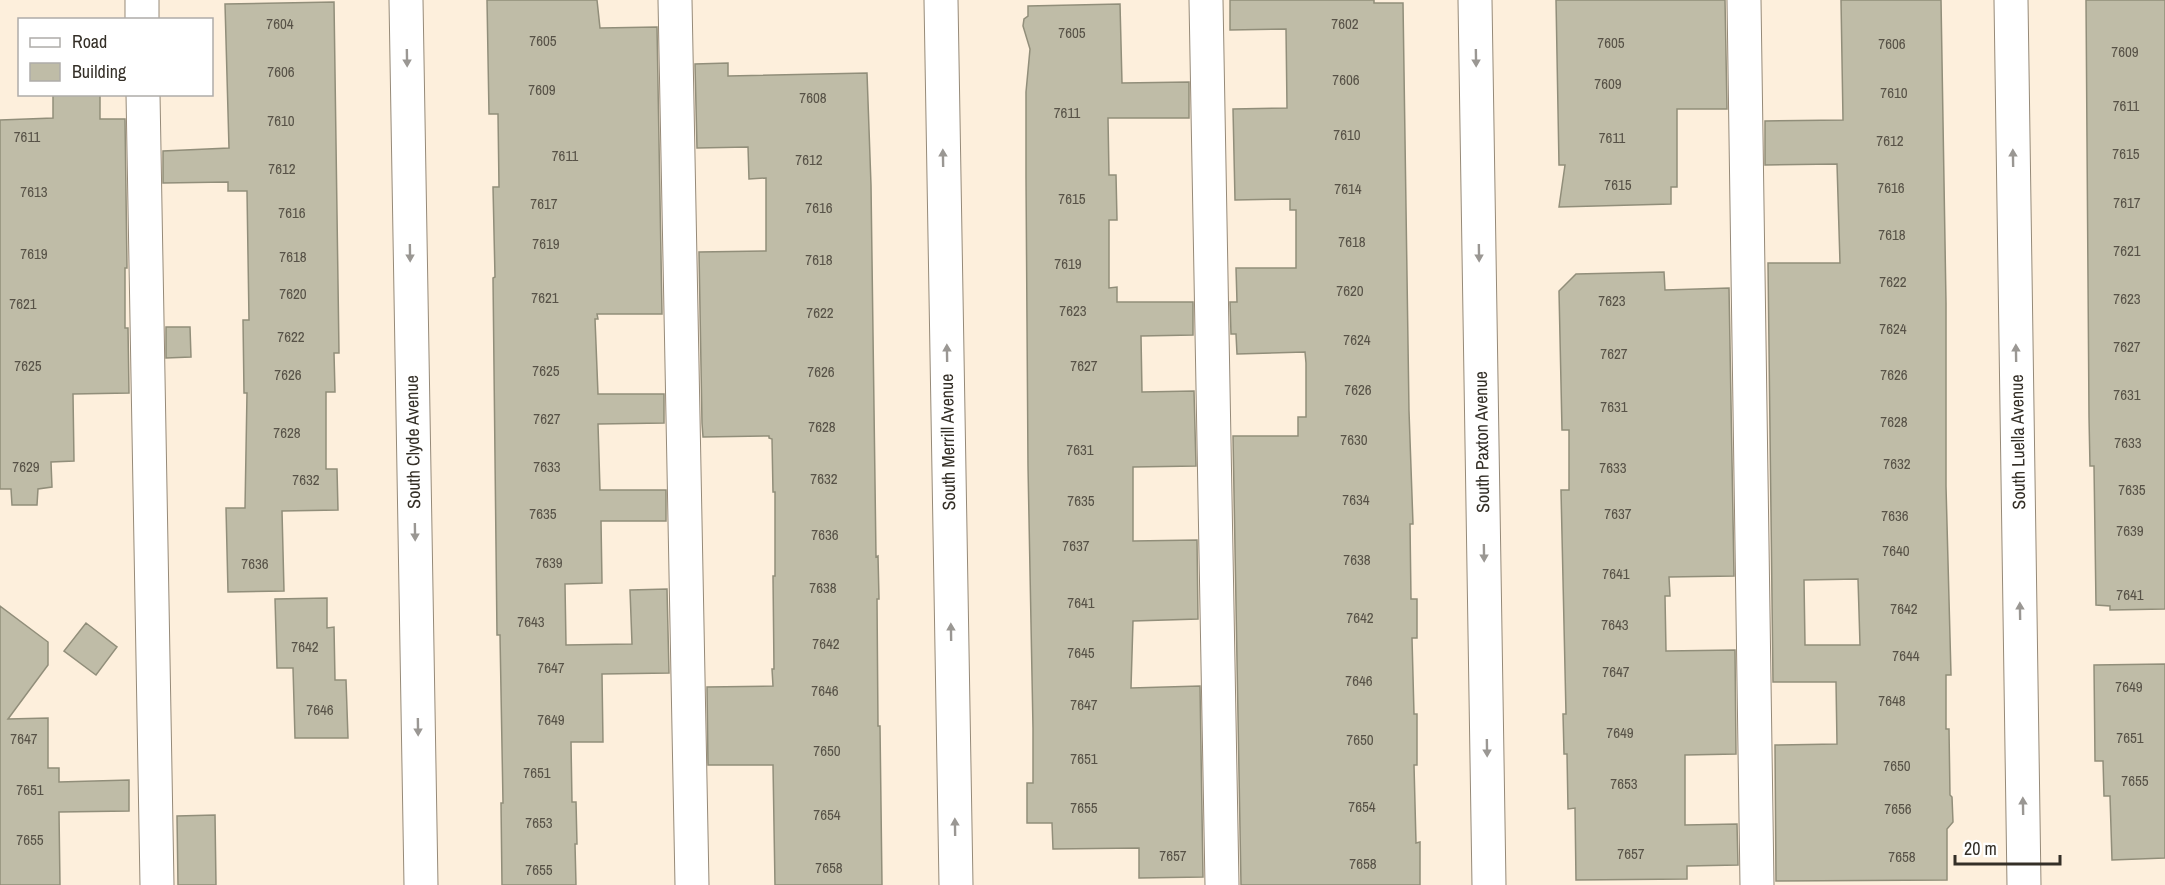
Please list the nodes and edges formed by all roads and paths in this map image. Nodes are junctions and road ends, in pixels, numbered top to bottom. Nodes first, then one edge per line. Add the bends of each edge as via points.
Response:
1 (142, 0) edge
2 (406, 0) edge
3 (675, 0) edge
4 (941, 0) edge
5 (1206, 0) edge
6 (1475, 0) edge
7 (1744, 0) edge
8 (2011, 0) edge
9 (142, 18) edge
10 (143, 96) edge
11 (157, 885) edge
12 (421, 885) edge
13 (692, 885) edge
14 (956, 885) edge
15 (1222, 885) edge
16 (1489, 885) edge
17 (1757, 885) edge
18 (2024, 885) edge

1 - 9 street
2 -> 12 street, South Clyde Avenue
3 - 13 street
14 -> 4 street, South Merrill Avenue
5 - 15 street
6 -> 16 street, South Paxton Avenue
7 - 17 street
18 -> 8 street, South Luella Avenue
10 - 11 street

